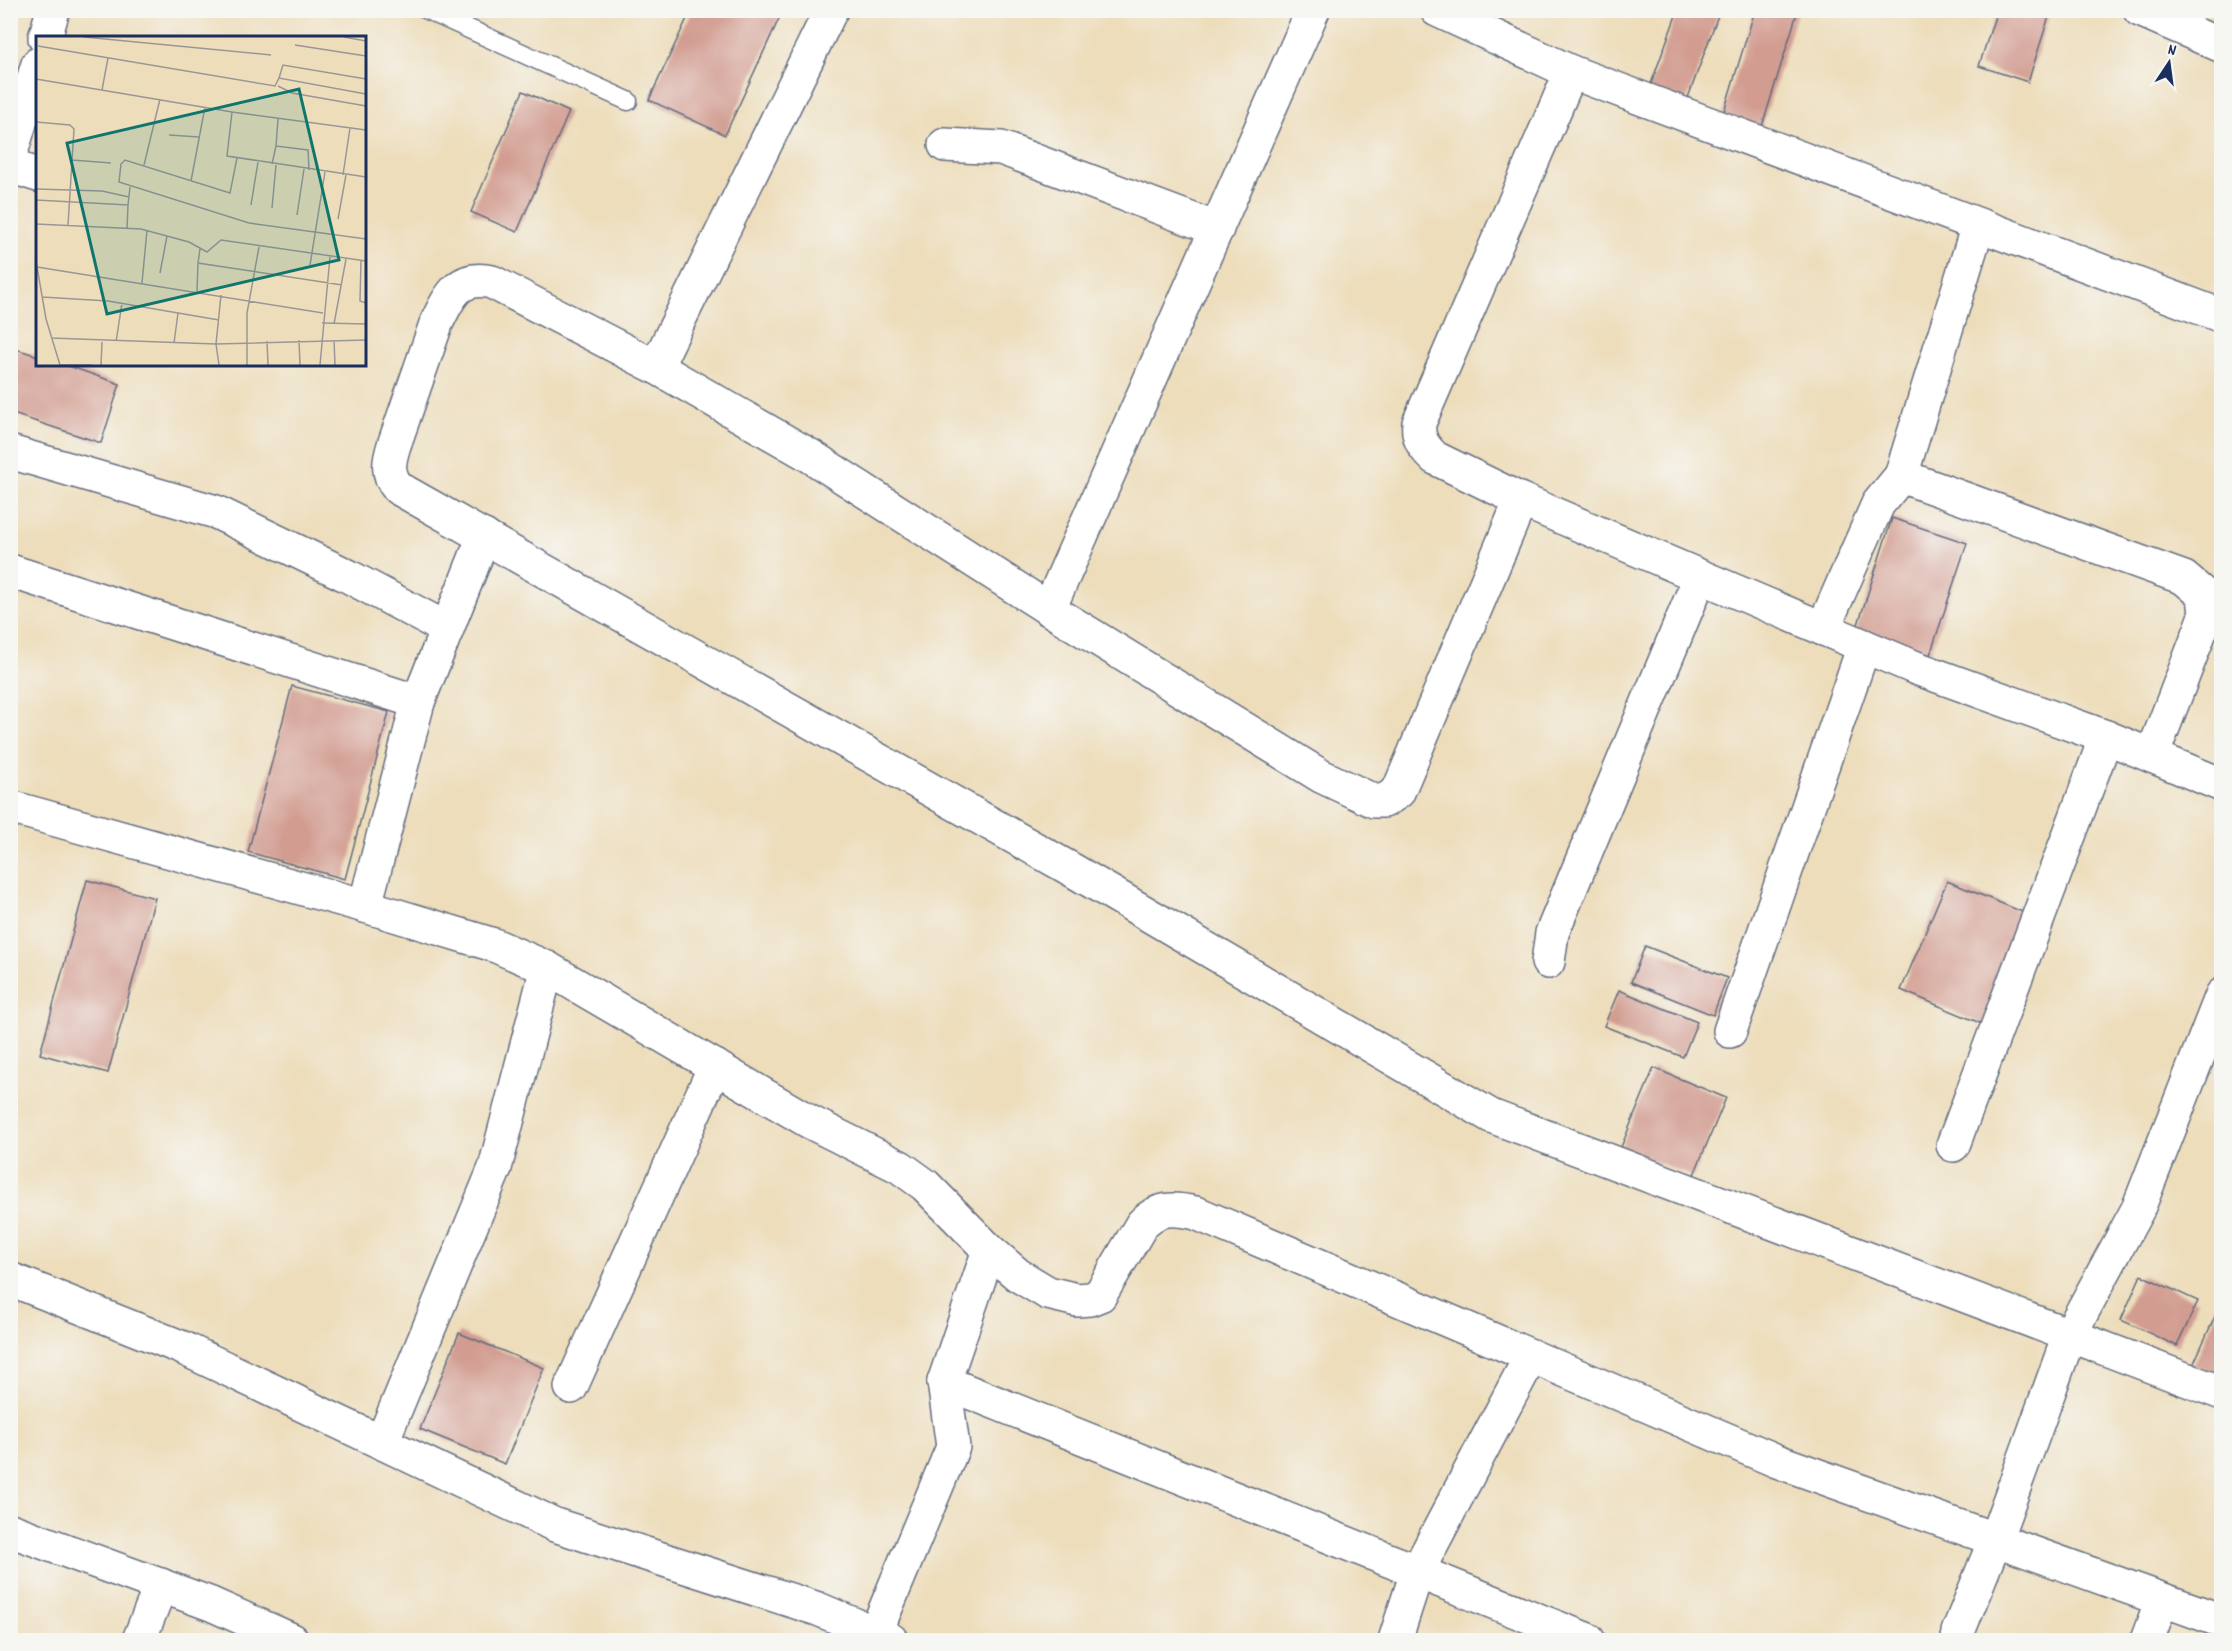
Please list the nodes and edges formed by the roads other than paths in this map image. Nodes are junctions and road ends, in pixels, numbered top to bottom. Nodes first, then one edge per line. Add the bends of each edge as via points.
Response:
1 (53, 10) edge
2 (427, 10) edge
3 (831, 10) edge
4 (1313, 10) edge
5 (1437, 10) edge
6 (2140, 10) edge
7 (46, 36) edge
8 (2222, 46) edge
9 (36, 71) edge
10 (1571, 72) junction
11 (628, 100) dead end
12 (945, 145) dead end
13 (10, 156) edge
14 (10, 166) edge
15 (36, 174) edge
16 (1978, 225) junction
17 (1217, 229) junction
18 (2222, 316) edge
19 (657, 367) junction
20 (10, 452) edge
21 (1900, 476) junction
22 (1521, 500) junction
23 (484, 536) junction
24 (10, 571) edge
25 (1700, 577) junction
26 (1049, 609) junction
27 (447, 629) junction
28 (1823, 629) junction
29 (1864, 646) junction
30 (418, 702) junction
31 (2106, 737) junction
32 (2152, 756) junction
33 (2222, 785) edge
34 (10, 807) edge
35 (365, 906) junction
36 (1548, 962) dead end
37 (547, 968) junction
38 (2222, 995) edge
39 (1730, 1030) dead end
40 (715, 1066) junction
41 (1953, 1145) dead end
42 (989, 1250) junction
43 (10, 1279) edge
44 (2069, 1336) junction
45 (1531, 1356) junction
46 (944, 1382) junction
47 (571, 1387) dead end
48 (2222, 1393) edge
49 (382, 1442) junction
50 (10, 1530) edge
51 (1995, 1540) junction
52 (1417, 1572) junction
53 (161, 1585) junction
54 (2162, 1600) junction
55 (2222, 1621) edge
56 (1958, 1632) dead end
57 (883, 1637) edge
58 (139, 1641) edge
59 (292, 1641) edge
60 (1395, 1641) edge
61 (1588, 1641) edge
62 (2147, 1641) edge

1 - 7 street
2 - 11 lane
3 - 19 street
4 - 17 street
5 - 10 street
6 - 8 street
9 - 13 street
10 - 16 street
10 - 22 street via 1418,432 1435,458
12 - 17 street via 1001,148
14 - 15 street
16 - 18 street
16 - 21 street
17 - 26 street
19 - 23 street via 492,282 474,280 459,285 436,324 389,470 398,488
19 - 26 street via 809,455
20 - 27 street via 216,512
21 - 28 street via 1878,504
21 - 32 street via 2184,578 2204,595 2206,616
22 - 25 street
22 - 26 street via 1398,792 1384,801 1374,801 1321,776
23 - 27 street
23 - 44 street via 1074,871 1491,1116
24 - 30 street
25 - 28 street
25 - 36 street via 1552,933
27 - 30 street
28 - 29 street
29 - 31 street
29 - 39 street
30 - 35 street
31 - 32 street
31 - 41 street
32 - 33 street
34 - 35 street
35 - 37 street via 494,945
37 - 40 street
37 - 49 street via 495,1168
38 - 44 street via 2138,1209
40 - 42 street via 810,1122 900,1167 925,1185
40 - 47 street
42 - 45 street via 1018,1275 1048,1293 1060,1298 1090,1299 1100,1295 1151,1214 1186,1211
42 - 46 street
43 - 49 street via 183,1348
44 - 48 street
44 - 51 street
45 - 51 street via 1777,1461
45 - 52 street
46 - 52 street
46 - 57 street via 953,1447
49 - 57 street via 555,1525 818,1609
50 - 53 street
51 - 54 street
51 - 56 street
52 - 60 street
52 - 61 street
53 - 58 street
53 - 59 street
54 - 55 street
54 - 62 street

